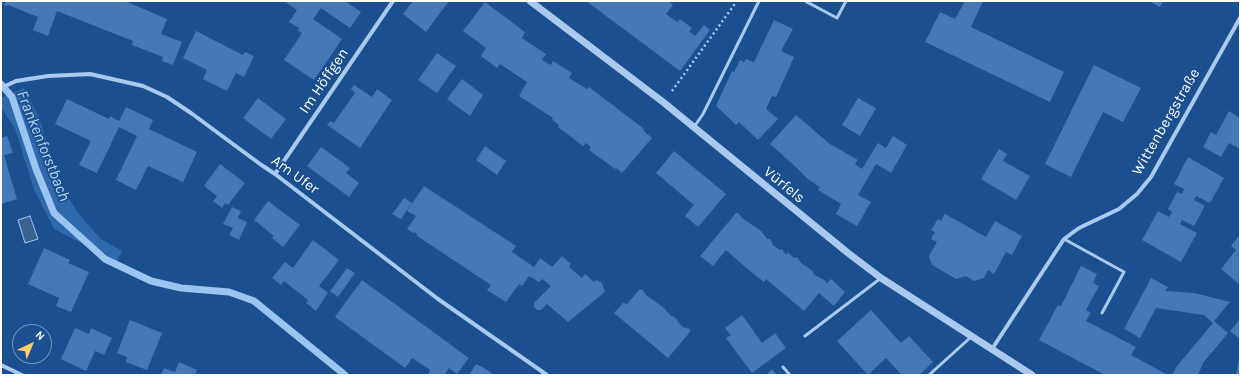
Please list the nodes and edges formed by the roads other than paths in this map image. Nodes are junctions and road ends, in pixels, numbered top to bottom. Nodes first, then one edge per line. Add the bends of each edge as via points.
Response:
1 (393, 1) edge
2 (530, 1) edge
3 (759, 1) edge
4 (805, 1) edge
5 (846, 1) edge
6 (1240, 18) edge
7 (1, 88) edge
8 (694, 127) junction
9 (275, 174) junction
10 (1064, 239) junction
11 (881, 278) junction
12 (1102, 313) dead end
13 (805, 336) dead end
14 (971, 337) junction
15 (992, 350) junction
16 (1, 365) edge
17 (784, 368) dead end
18 (22, 375) edge
19 (547, 375) edge
20 (790, 375) edge
21 (929, 375) edge
22 (1032, 375) edge

1 - 9 street, Im Höffgen
2 - 8 street, Vürfels
3 - 8 lane via 703,114
4 - 5 lane via 838,18
6 - 10 street, Wittenbergstraße via 1151,176 1137,194 1119,209 1079,228
7 - 9 street, Am Ufer via 16,81 69,74 90,74 144,86 191,112
8 - 11 street, Vürfels via 848,254
9 - 19 street, Am Ufer via 438,298
10 - 12 lane via 1124,272
10 - 15 street, Wittenbergstraße
11 - 13 lane
11 - 14 street, Vürfels
14 - 15 street, Vürfels
14 - 21 lane
15 - 22 street, Vürfels
16 - 18 street
17 - 20 lane

